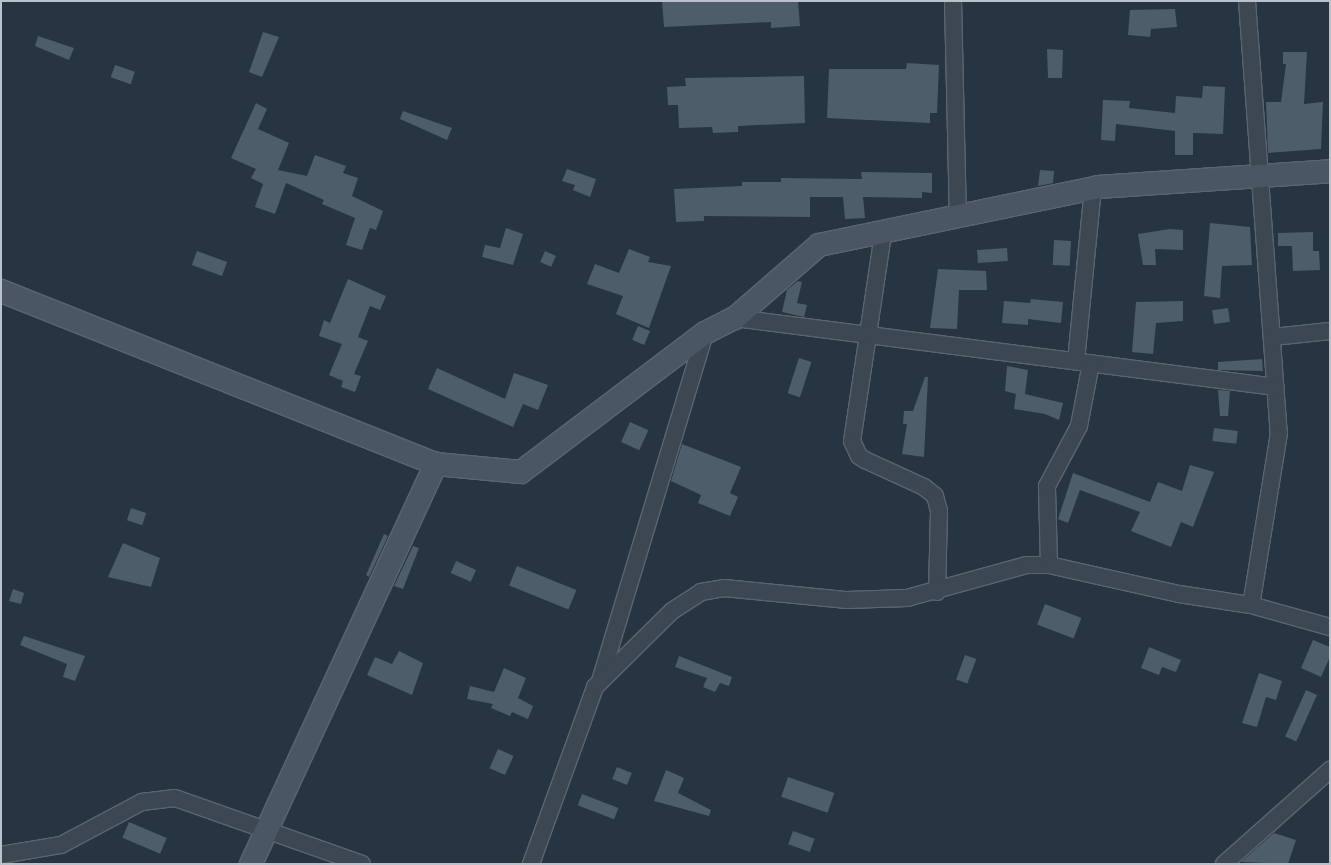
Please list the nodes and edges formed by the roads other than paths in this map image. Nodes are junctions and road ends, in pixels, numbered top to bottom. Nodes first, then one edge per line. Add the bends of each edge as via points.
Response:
1 (953, 1) edge
2 (1247, 1) edge
3 (1330, 171) edge
4 (1258, 176) junction
5 (1093, 188) junction
6 (958, 216) junction
7 (883, 234) junction
8 (1, 291) edge
9 (735, 318) junction
10 (1330, 331) edge
11 (705, 333) junction
12 (868, 335) junction
13 (1273, 337) junction
14 (1084, 362) junction
15 (1276, 387) junction
16 (436, 464) junction
17 (1049, 565) junction
18 (938, 592) junction
19 (1251, 605) junction
20 (1330, 628) edge
21 (600, 681) junction
22 (1330, 770) edge
23 (268, 828) junction
24 (1, 855) edge
25 (252, 864) edge
26 (362, 864) edge
27 (530, 864) edge
28 (1224, 864) edge

1 - 6 street
2 - 4 street
3 - 4 street
4 - 5 street
4 - 13 street
5 - 6 street
5 - 14 street
6 - 7 street
7 - 9 street via 819,245
7 - 12 street
8 - 16 street
9 - 11 street
9 - 12 street
10 - 13 street
11 - 16 street via 521,472
11 - 21 street
12 - 14 street
12 - 18 street via 852,441 859,456 865,460 924,487 935,496 939,511
13 - 15 street
14 - 15 street
14 - 17 street via 1079,426 1047,486
15 - 19 street via 1279,434
16 - 23 street
17 - 18 street via 1027,565
17 - 19 street via 1179,594
18 - 21 street via 908,598 855,600 724,588 701,592 672,611
19 - 20 street
21 - 27 street via 592,694
22 - 28 street
23 - 24 street via 191,802 158,798 142,802 61,845
23 - 25 street
23 - 26 street

